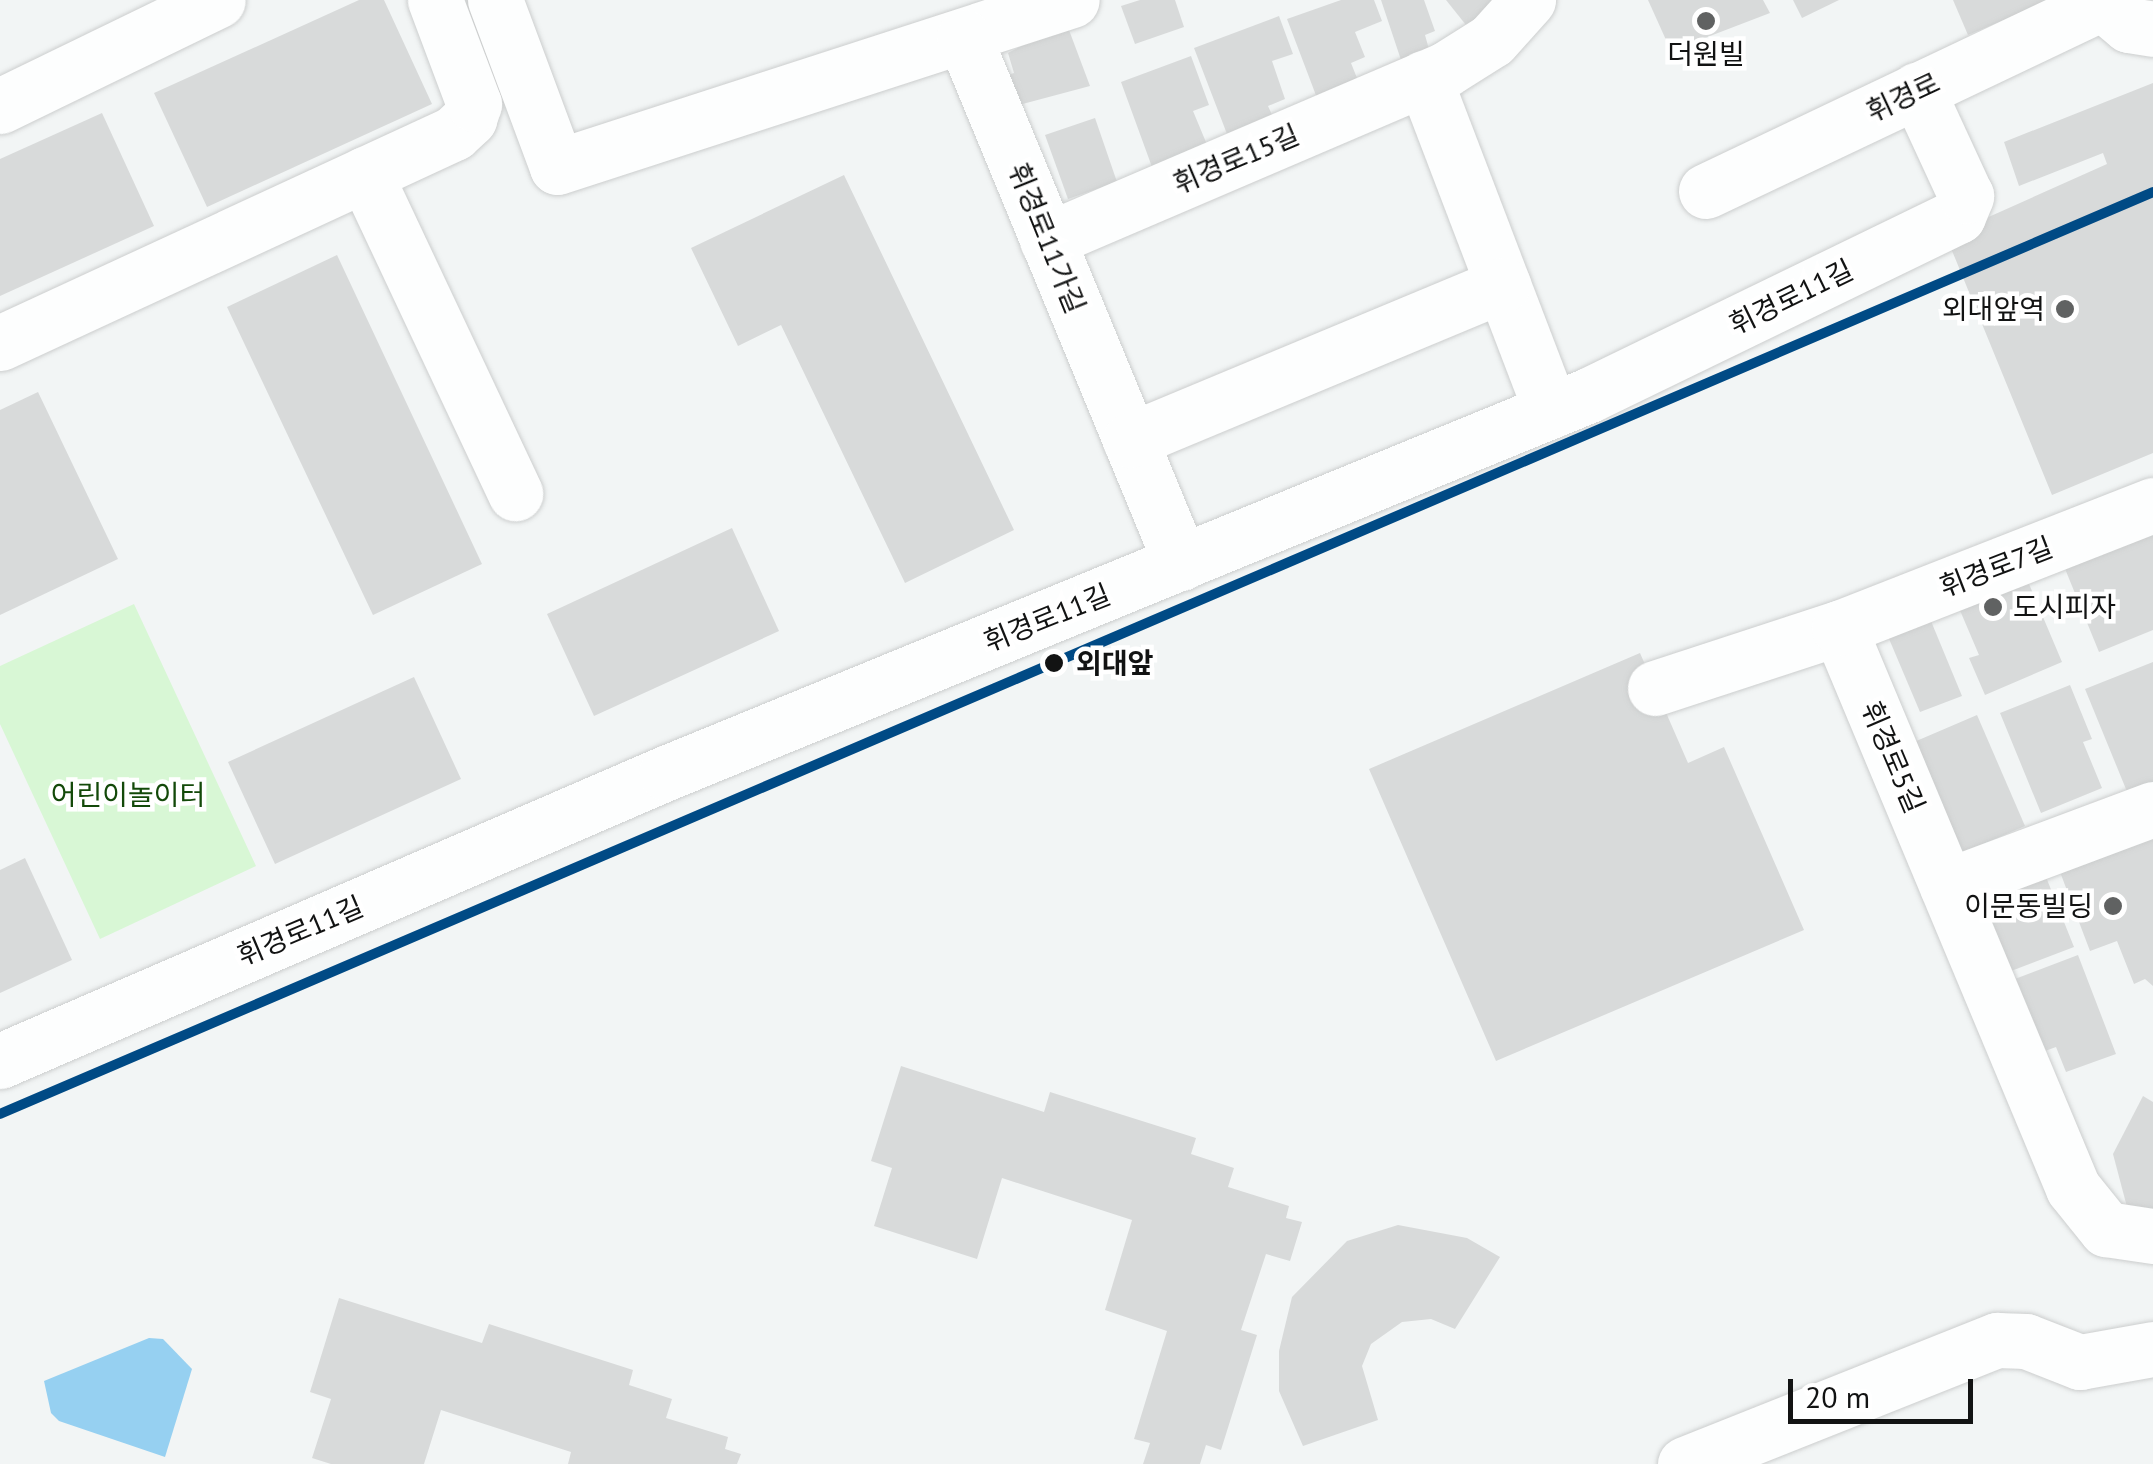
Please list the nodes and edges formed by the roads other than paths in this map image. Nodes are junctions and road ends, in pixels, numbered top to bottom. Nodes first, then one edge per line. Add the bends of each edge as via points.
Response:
1 (218, 0) edge
2 (435, 0) edge
3 (495, 0) edge
4 (1072, 0) edge
5 (1531, 2) edge
6 (2100, 2) edge
7 (980, 21) edge
8 (2153, 28) edge
9 (1424, 78) junction
10 (1917, 90) junction
11 (0, 106) edge
12 (365, 174) junction
13 (1706, 191) dead end
14 (1047, 240) junction
15 (1503, 285) junction
16 (0, 343) edge
17 (1550, 411) junction
18 (1130, 440) junction
19 (515, 493) dead end
20 (2153, 505) edge
21 (1181, 563) junction
22 (1839, 628) junction
23 (1655, 688) dead end
24 (2153, 809) edge
25 (1948, 886) junction
26 (0, 1061) edge
27 (2153, 1236) edge
28 (2153, 1350) edge
29 (1685, 1464) edge

1 - 11 street
2 - 12 street via 472,84 470,119
3 - 7 street via 557,166
4 - 7 street
5 - 9 street, 휘경로15길 via 1492,40
6 - 8 street via 2130,25
6 - 10 street, 휘경로
7 - 14 street, 휘경로11가길
9 - 14 street, 휘경로15길
9 - 15 street
10 - 13 street, 휘경로
10 - 17 street, 휘경로11길 via 1966,196 1963,212
12 - 16 street
12 - 19 street
14 - 18 street, 휘경로11가길
15 - 17 street
15 - 18 street
17 - 21 street, 휘경로11길
18 - 21 street, 휘경로11가길
20 - 22 street, 휘경로7길
21 - 26 street, 휘경로11길 via 666,774
22 - 23 street, 휘경로7길
22 - 25 street, 휘경로5길
24 - 25 street
25 - 27 street, 휘경로5길 via 2073,1188 2106,1229
28 - 29 street via 2080,1362 2026,1342 1998,1340

